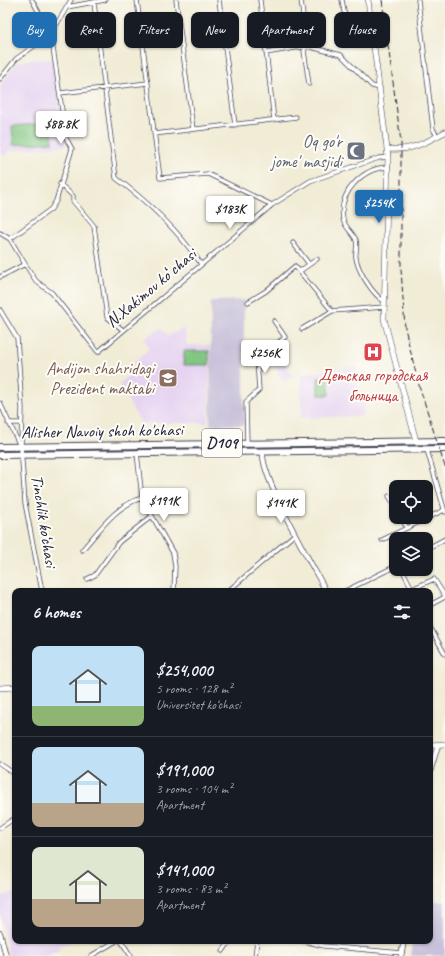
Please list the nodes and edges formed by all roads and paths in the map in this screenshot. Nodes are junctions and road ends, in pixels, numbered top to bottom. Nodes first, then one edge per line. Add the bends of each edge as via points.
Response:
1 (32, 0) edge
2 (71, 0) edge
3 (105, 0) edge
4 (137, 0) edge
5 (176, 0) edge
6 (219, 0) edge
7 (260, 0) edge
8 (301, 0) edge
9 (342, 0) edge
10 (368, 0) edge
11 (418, 0) edge
12 (94, 3) junction
13 (67, 7) junction
14 (38, 12) edge
15 (303, 12) edge
16 (344, 12) edge
17 (370, 12) edge
18 (57, 23) edge
19 (31, 48) edge
20 (52, 48) edge
21 (295, 48) edge
22 (306, 48) edge
23 (314, 48) edge
24 (375, 48) edge
25 (266, 53) junction
26 (0, 79) edge
27 (148, 83) junction
28 (309, 84) dead end
29 (106, 87) junction
30 (380, 88) junction
31 (60, 93) junction
32 (296, 117) dead end
33 (274, 120) junction
34 (235, 125) junction
35 (193, 129) junction
36 (445, 132) edge
37 (154, 134) junction
38 (437, 136) junction
39 (388, 149) junction
40 (388, 157) junction
41 (388, 167) junction
42 (60, 184) junction
43 (272, 205) junction
44 (0, 233) edge
45 (10, 239) junction
46 (293, 243) dead end
47 (317, 258) dead end
48 (25, 264) junction
49 (201, 264) junction
50 (310, 264) junction
51 (300, 271) junction
52 (0, 277) edge
53 (248, 302) dead end
54 (384, 304) junction
55 (0, 310) edge
56 (332, 312) junction
57 (274, 321) dead end
58 (302, 328) dead end
59 (123, 330) junction
60 (0, 403) edge
61 (8, 423) junction
62 (21, 423) junction
63 (445, 441) edge
64 (318, 442) junction
65 (416, 442) junction
66 (247, 443) junction
67 (262, 443) junction
68 (168, 444) junction
69 (68, 445) junction
70 (81, 445) junction
71 (0, 447) edge
72 (21, 447) junction
73 (427, 450) junction
74 (445, 450) edge
75 (318, 451) junction
76 (263, 452) junction
77 (137, 453) junction
78 (168, 453) junction
79 (69, 454) junction
80 (81, 454) junction
81 (0, 455) edge
82 (21, 455) junction
83 (142, 498) junction
84 (444, 511) edge
85 (152, 516) junction
86 (405, 524) edge
87 (407, 528) junction
88 (296, 534) junction
89 (445, 539) edge
90 (382, 540) dead end
91 (433, 545) edge
92 (82, 550) dead end
93 (389, 569) edge
94 (406, 576) edge
95 (87, 579) dead end
96 (41, 588) edge
97 (174, 588) edge
98 (232, 588) edge
99 (324, 588) edge
100 (351, 588) edge
101 (412, 588) edge
102 (417, 588) edge
103 (445, 596) edge
104 (433, 603) edge
105 (433, 632) edge
106 (445, 654) edge
107 (12, 687) edge
108 (0, 688) edge
109 (445, 744) edge
110 (433, 745) edge
111 (438, 745) junction
112 (433, 762) edge
113 (0, 765) edge
114 (12, 772) edge
115 (12, 820) dead end
116 (0, 828) edge
117 (0, 933) edge
118 (111, 944) edge
119 (123, 944) edge
120 (228, 944) edge
121 (257, 944) edge
122 (316, 944) edge
123 (403, 944) edge
124 (223, 950) dead end
125 (401, 954) edge
126 (6, 956) edge
127 (91, 956) edge
128 (131, 956) edge
129 (255, 956) edge

1 - 14 street
2 - 13 street
3 - 12 street
4 - 27 street
5 - 35 street
6 - 34 street
7 - 25 street
8 - 15 street
9 - 16 street
10 - 17 main road
11 - 38 street via 433,129
12 - 13 street
12 - 29 street
13 - 18 street
19 - 26 street via 16,59
20 - 31 street
21 - 25 street
22 - 28 street via 304,51
23 - 30 street via 341,56 372,86
24 - 30 main road
25 - 33 street
27 - 29 street
27 - 37 street
29 - 31 street
29 - 49 street via 116,178 163,218
30 - 39 main road
31 - 42 street via 66,138 72,149
32 - 33 street
33 - 34 street
34 - 35 street
35 - 37 street
36 - 38 main road
37 - 43 street via 160,178 208,174
38 - 39 main road via 413,148
39 - 40 main road
40 - 41 main road
40 - 43 street, N.Xakimov koʻchasi via 310,181
41 - 54 main road
41 - 54 street via 378,168 352,184 346,193 343,214 344,223 356,242 356,259 360,270 372,292
42 - 45 street via 51,209
42 - 59 street via 73,196 73,201 94,226 107,317
43 - 49 street, N.Xakimov koʻchasi
44 - 45 street
45 - 48 street
46 - 50 street
47 - 50 street
48 - 52 street
48 - 59 street, N.Xakimov koʻchasi via 36,281 52,293 98,352
49 - 59 street, N.Xakimov koʻchasi via 182,283
50 - 51 street
51 - 53 street via 295,266 266,291
51 - 56 street
54 - 56 street
54 - 65 main road via 384,319 392,356
55 - 62 street, Tinchlik kо‘chasi via 17,338
56 - 58 street
57 - 66 street via 285,337 257,361 259,390 246,402
60 - 61 street
61 - 62 street
61 - 72 street
62 - 72 street, Tinchlik kо‘chasi
63 - 65 main road, Alisher Navoiy shoh ko'chasi / D109
64 - 65 main road, Alisher Navoiy shoh ko'chasi / D109
64 - 67 main road, Alisher Navoiy shoh ko'chasi / D109
64 - 75 main road
66 - 67 main road, Alisher Navoiy shoh ko'chasi / D109
66 - 68 main road, Alisher Navoiy shoh ko'chasi / D109
67 - 76 main road
68 - 70 main road, Alisher Navoiy shoh ko'chasi / D109
68 - 78 main road
69 - 70 main road, Alisher Navoiy shoh ko'chasi / D109
69 - 72 main road, Alisher Navoiy shoh ko'chasi / D109
69 - 79 main road
70 - 80 main road
71 - 72 main road, Alisher Navoiy shoh ko'chasi / D109
72 - 82 street, Tinchlik kо‘chasi
73 - 74 main road, Alisher Navoiy shoh ko'chasi / D109
73 - 75 main road, Alisher Navoiy shoh ko'chasi / D109
73 - 84 street
75 - 76 main road, Alisher Navoiy shoh ko'chasi / D109
76 - 78 main road, Alisher Navoiy shoh ko'chasi / D109
76 - 88 street via 262,460 272,485
77 - 78 main road, Alisher Navoiy shoh ko'chasi / D109
77 - 80 main road, Alisher Navoiy shoh ko'chasi / D109
77 - 83 street
79 - 80 main road, Alisher Navoiy shoh ko'chasi / D109
79 - 82 main road, Alisher Navoiy shoh ko'chasi / D109
81 - 82 main road, Alisher Navoiy shoh ko'chasi / D109
82 - 96 street, Tinchlik kо‘chasi via 26,503
83 - 85 street
83 - 92 street via 130,501 116,512
84 - 87 street
85 - 95 street via 119,542 95,575
85 - 97 street via 173,554
86 - 87 street
87 - 90 street
88 - 98 street
88 - 99 street
89 - 91 street
93 - 100 street
94 - 101 street
102 - 103 street via 434,579
103 - 104 street
105 - 106 street
107 - 108 main road
109 - 111 main road
110 - 111 main road
111 - 112 street
113 - 114 street
115 - 116 street
117 - 126 street
118 - 127 street
119 - 128 street
120 - 124 street
121 - 129 street
122 - 125 street
123 - 125 street

